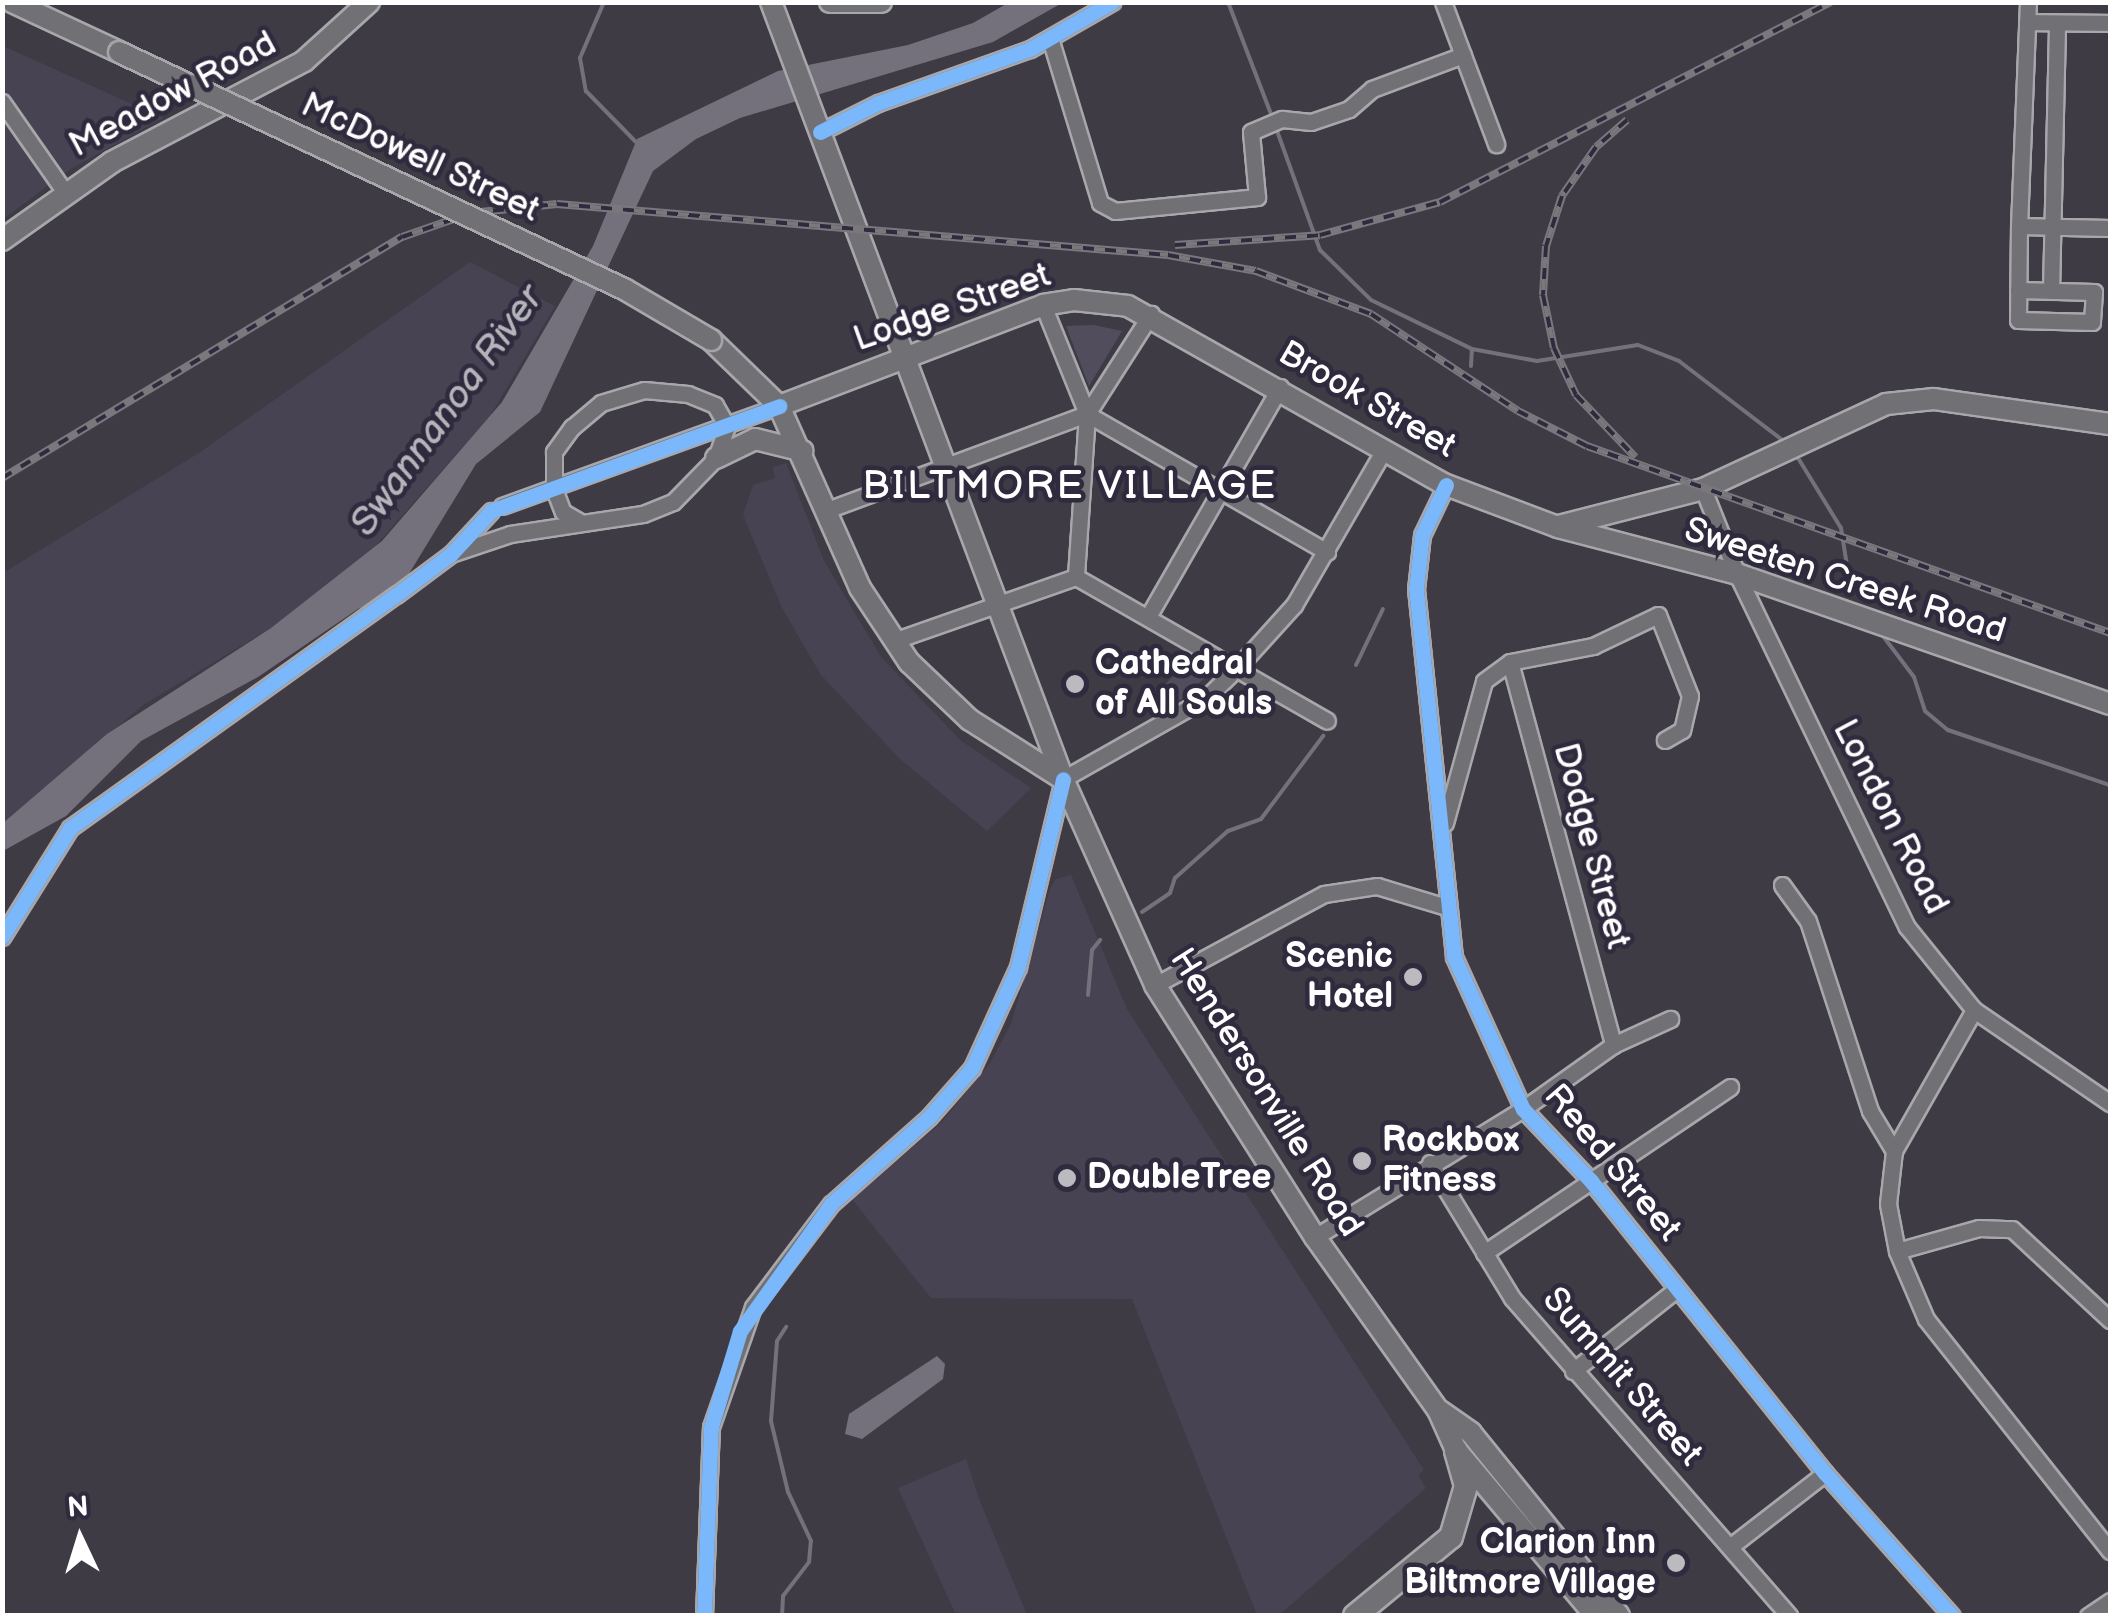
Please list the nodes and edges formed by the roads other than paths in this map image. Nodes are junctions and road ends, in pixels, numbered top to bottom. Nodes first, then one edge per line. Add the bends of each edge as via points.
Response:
1 (12, 2) edge
2 (369, 2) edge
3 (830, 2) edge
4 (881, 2) edge
5 (1112, 2) edge
6 (1443, 2) edge
7 (2028, 2) edge
8 (776, 4) edge
9 (2027, 22) junction
10 (2057, 23) junction
11 (2110, 23) edge
12 (1050, 38) junction
13 (1462, 54) junction
14 (2, 102) edge
15 (816, 122) junction
16 (1496, 144) dead end
17 (64, 191) junction
18 (2019, 226) junction
19 (2052, 227) junction
20 (2110, 228) edge
21 (2, 240) edge
22 (2018, 290) junction
23 (2051, 291) junction
24 (1043, 306) junction
25 (1151, 314) junction
26 (902, 354) junction
27 (1280, 387) junction
28 (779, 406) junction
29 (1087, 414) junction
30 (2110, 424) edge
31 (727, 426) junction
32 (1386, 448) junction
33 (803, 451) junction
34 (716, 458) junction
35 (946, 464) junction
36 (1446, 485) junction
37 (554, 489) junction
38 (1704, 490) junction
39 (1223, 491) junction
40 (827, 510) junction
41 (582, 523) junction
42 (1558, 527) junction
43 (1327, 552) junction
44 (450, 554) junction
45 (1737, 574) junction
46 (1076, 577) junction
47 (998, 600) junction
48 (1149, 615) junction
49 (892, 640) junction
50 (1510, 662) junction
51 (1237, 668) junction
52 (2110, 704) edge
53 (1326, 721) dead end
54 (1665, 740) dead end
55 (1063, 779) junction
56 (1443, 832) junction
57 (1782, 885) dead end
58 (1446, 908) junction
59 (2, 937) edge
60 (1155, 985) junction
61 (1974, 1010) junction
62 (1670, 1020) dead end
63 (1613, 1045) junction
64 (1730, 1086) dead end
65 (2110, 1103) edge
66 (1523, 1109) junction
67 (1894, 1151) junction
68 (1430, 1164) junction
69 (1591, 1181) junction
70 (1316, 1237) junction
71 (1897, 1251) junction
72 (1484, 1253) junction
73 (1677, 1288) junction
74 (2110, 1320) edge
75 (1574, 1371) junction
76 (1438, 1410) junction
77 (1456, 1450) junction
78 (1825, 1473) junction
79 (1732, 1546) junction
80 (2110, 1552) edge
81 (2110, 1601) edge
82 (704, 1616) edge
83 (1356, 1616) edge
84 (1596, 1616) edge
85 (1618, 1616) edge
86 (1789, 1616) edge
87 (1952, 1616) edge
88 (2088, 1616) edge

1 - 28 main road, McDowell Street, bridge via 624,290 711,340
2 - 17 main road, Meadow Road via 304,61
3 - 4 main road
5 - 12 street
6 - 13 street
7 - 9 street
8 - 15 main road, Hendersonville Road
9 - 10 street
9 - 18 street
10 - 11 street
10 - 19 street
12 - 13 street via 1100,203 1115,211 1257,197 1250,132 1350,109 1372,89
12 - 15 street
13 - 16 street
14 - 17 street
15 - 26 main road, Hendersonville Road
17 - 21 main road, Meadow Road
18 - 19 street
18 - 22 street
19 - 20 street
19 - 23 street
22 - 23 street
22 - 23 street via 2018,320 2092,322 2094,292
24 - 25 main road, Lodge Street via 1105,302
24 - 26 main road, Lodge Street
24 - 29 street
25 - 27 main road, Brook Street
25 - 29 street
26 - 28 main road, Lodge Street
26 - 35 main road, Hendersonville Road
27 - 32 main road, Brook Street
27 - 39 street
28 - 31 street
28 - 33 main road, McDowell Street
29 - 35 street
29 - 39 street
29 - 46 street
30 - 38 main road via 1909,400 1858,412
31 - 34 street
31 - 37 street
31 - 37 street via 715,405 688,394 644,390 601,403 554,452
32 - 36 main road, Brook Street
32 - 43 street
33 - 34 main road via 755,439
33 - 40 main road, McDowell Street
34 - 41 street via 673,502
35 - 40 street
35 - 47 main road, Hendersonville Road
36 - 42 main road, Brook Street
36 - 56 street, Reed Street via 1422,535 1416,589
37 - 41 street via 563,512
37 - 44 street via 496,508
38 - 42 main road
38 - 45 street, London Road
39 - 43 street
39 - 48 street
40 - 49 main road, McDowell Street via 860,588
41 - 44 street via 510,534
42 - 45 main road, Sweeten Creek Road
43 - 51 street via 1294,605
44 - 59 street via 249,706 70,828
45 - 52 main road, Sweeten Creek Road
45 - 61 street, London Road via 1907,926
46 - 47 street
46 - 48 street
47 - 49 street
47 - 55 main road, Hendersonville Road
48 - 51 street
49 - 55 main road, McDowell Street via 970,720
50 - 54 street via 1593,646 1658,615 1690,696 1682,730
50 - 56 street via 1484,682
50 - 63 street, Dodge Street
51 - 53 street
51 - 55 street via 1206,698
55 - 60 main road, Hendersonville Road
55 - 82 street via 1018,968 972,1068 928,1118 831,1204 740,1331 711,1428
56 - 58 street, Reed Street
57 - 67 street via 1808,921 1870,1111
58 - 60 street via 1377,886 1324,894
58 - 66 street, Reed Street via 1454,957
60 - 70 main road, Hendersonville Road
61 - 65 street, London Road
61 - 67 street
62 - 63 street
63 - 66 street
64 - 69 street
66 - 68 street
66 - 69 street, Reed Street
67 - 71 street via 1888,1204
68 - 70 street
68 - 72 street, Summit Street
69 - 72 street
69 - 73 street, Reed Street
70 - 76 main road, Hendersonville Road
71 - 74 street via 1979,1228 2012,1228
71 - 80 street via 1926,1319
72 - 75 street, Summit Street
73 - 75 street
73 - 78 street, Reed Street
75 - 79 street, Summit Street
76 - 77 main road, Hendersonville Road
76 - 85 main road, Hendersonville Road via 1470,1433
77 - 83 highway via 1466,1486 1451,1537
77 - 84 main road, Hendersonville Road
78 - 79 street
78 - 87 street, Reed Street
79 - 86 street, Summit Street
81 - 88 street

